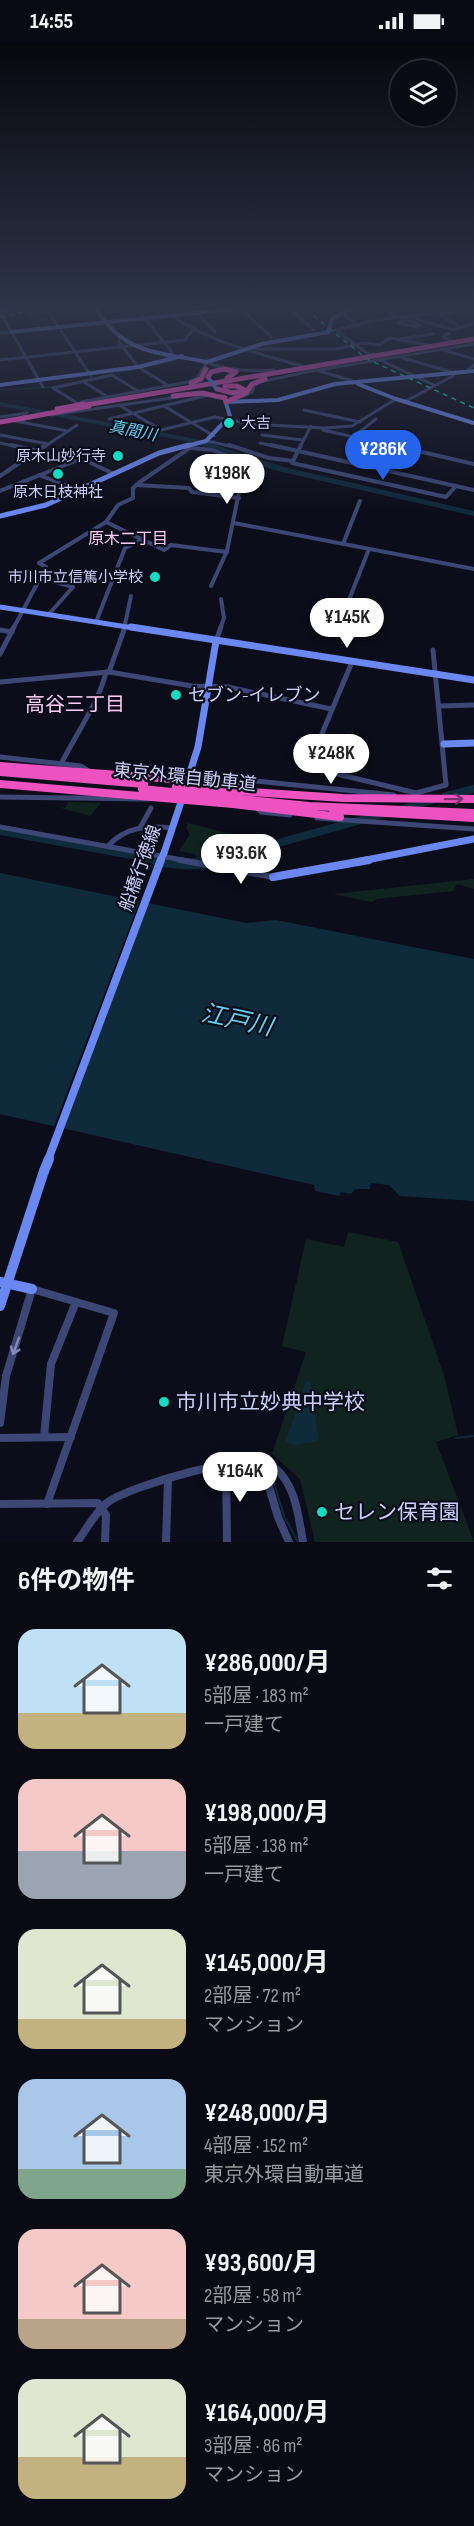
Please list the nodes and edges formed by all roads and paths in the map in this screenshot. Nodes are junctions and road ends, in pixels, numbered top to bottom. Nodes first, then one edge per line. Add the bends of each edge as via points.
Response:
1 (35, 374) edge
2 (80, 374) edge
3 (89, 374) edge
4 (149, 374) edge
5 (204, 374) edge
6 (205, 374) edge
7 (210, 374) edge
8 (234, 374) edge
9 (267, 374) edge
10 (270, 374) edge
11 (283, 374) edge
12 (297, 374) edge
13 (329, 374) edge
14 (410, 374) edge
15 (434, 374) edge
16 (451, 374) edge
17 (415, 376) junction
18 (38, 379) junction
19 (93, 380) junction
20 (84, 382) junction
21 (355, 382) junction
22 (0, 385) edge
23 (434, 385) junction
24 (169, 386) junction
25 (43, 387) dead end
26 (217, 388) junction
27 (138, 392) junction
28 (209, 395) junction
29 (124, 396) junction
30 (108, 397) junction
31 (156, 398) junction
32 (396, 399) junction
33 (225, 400) junction
34 (404, 402) junction
35 (77, 403) junction
36 (119, 405) junction
37 (89, 406) junction
38 (164, 406) junction
39 (53, 409) junction
40 (304, 410) dead end
41 (68, 413) joint
42 (134, 413) junction
43 (24, 415) junction
44 (47, 416) joint
45 (229, 418) junction
46 (109, 419) dead end
47 (376, 419) dead end
48 (0, 420) edge
49 (15, 421) junction
50 (360, 422) junction
51 (191, 423) junction
52 (474, 423) edge
53 (77, 425) dead end
54 (310, 427) junction
55 (68, 431) junction
56 (0, 435) edge
57 (214, 435) junction
58 (262, 435) dead end
59 (353, 437) junction
60 (19, 438) junction
61 (302, 440) junction
62 (206, 441) junction
63 (0, 443) edge
64 (260, 443) dead end
65 (49, 444) junction
66 (8, 445) junction
67 (192, 447) junction
68 (38, 451) junction
69 (297, 452) junction
70 (79, 460) junction
71 (293, 461) junction
72 (474, 464) edge
73 (0, 471) edge
74 (6, 472) junction
75 (114, 474) junction
76 (39, 475) junction
77 (0, 477) edge
78 (136, 485) junction
79 (456, 486) junction
80 (79, 490) junction
81 (474, 490) edge
82 (0, 491) edge
83 (238, 498) junction
84 (360, 501) dead end
85 (0, 516) edge
86 (106, 522) junction
87 (234, 523) junction
88 (142, 540) junction
89 (344, 544) junction
90 (369, 549) junction
91 (227, 552) junction
92 (474, 569) edge
93 (40, 578) junction
94 (211, 586) dead end
95 (131, 596) dead end
96 (221, 599) dead end
97 (0, 607) edge
98 (23, 610) junction
99 (345, 610) dead end
100 (49, 614) junction
101 (96, 622) junction
102 (124, 626) junction
103 (0, 630) edge
104 (12, 632) junction
105 (216, 641) junction
106 (433, 650) dead end
107 (0, 654) edge
108 (352, 662) junction
109 (108, 672) junction
110 (435, 674) junction
111 (474, 680) edge
112 (0, 682) edge
113 (208, 687) junction
114 (474, 705) edge
115 (440, 706) junction
116 (332, 709) junction
117 (474, 743) edge
118 (444, 744) junction
119 (0, 757) edge
120 (0, 764) edge
121 (62, 768) junction
122 (0, 775) edge
123 (188, 780) junction
124 (359, 780) junction
125 (220, 783) junction
126 (0, 784) edge
127 (143, 787) junction
128 (0, 790) edge
129 (360, 791) junction
130 (104, 793) junction
131 (416, 793) junction
132 (159, 797) junction
133 (0, 798) edge
134 (182, 799) junction
135 (474, 799) edge
136 (256, 806) junction
137 (151, 808) dead end
138 (474, 813) edge
139 (474, 818) edge
140 (474, 822) edge
141 (141, 826) junction
142 (0, 827) edge
143 (172, 828) junction
144 (474, 829) edge
145 (474, 839) edge
146 (108, 846) junction
147 (273, 877) joint
148 (0, 1282) edge
149 (32, 1289) junction
150 (76, 1302) junction
151 (0, 1306) edge
152 (0, 1423) edge
153 (44, 1437) junction
154 (71, 1437) junction
155 (0, 1438) edge
156 (226, 1464) junction
157 (264, 1470) dead end
158 (168, 1480) junction
159 (0, 1504) edge
160 (47, 1504) junction
161 (104, 1507) junction
162 (301, 1541) edge
163 (77, 1542) edge
164 (105, 1542) edge
165 (166, 1542) edge
166 (226, 1542) edge
167 (289, 1542) edge

1 - 18 street
2 - 18 main road
3 - 19 street
4 - 24 street
5 - 24 street
6 - 29 highway via 195,382
7 - 26 main road, bridge
8 - 29 highway
9 - 39 highway
10 - 37 highway
11 - 33 highway via 256,382 246,393
12 - 33 street via 260,382 250,394
13 - 21 street
14 - 17 street
15 - 17 main road
16 - 23 street
17 - 21 main road
17 - 23 street
18 - 22 main road
18 - 25 street
19 - 20 street
19 - 27 street via 112,375
20 - 30 street
20 - 35 street via 53,388
21 - 32 main road
21 - 33 main road via 324,386 278,400
23 - 34 street
24 - 27 street
26 - 31 highway via 233,393 245,390 230,386
26 - 33 main road
27 - 30 street
28 - 31 street
28 - 33 street
28 - 38 street
29 - 39 highway
30 - 35 street
31 - 33 highway via 202,393
31 - 36 street
31 - 37 highway
31 - 38 street
32 - 34 main road
32 - 50 street
33 - 45 main road
34 - 52 main road
35 - 39 street
36 - 41 street
36 - 42 street
37 - 43 highway, bridge
38 - 42 street
38 - 51 street
39 - 43 highway, bridge
40 - 50 street
41 - 44 street, bridge
42 - 46 street
42 - 51 street via 161,430
43 - 48 highway
44 - 49 street
45 - 51 street
45 - 54 street via 251,424
45 - 57 main road
47 - 59 street
48 - 49 street
49 - 55 street
50 - 54 street via 344,427
51 - 57 street
53 - 55 street
54 - 59 street
54 - 61 street
55 - 65 street
56 - 60 street
57 - 62 main road
58 - 61 street
59 - 72 street
60 - 65 street
60 - 66 street
61 - 69 street
62 - 67 main road
62 - 71 street
63 - 66 street
64 - 69 street
65 - 68 street
66 - 68 street
67 - 75 main road via 164,452
67 - 78 street via 148,473
67 - 83 street via 254,466 243,476
68 - 70 street
68 - 74 street
69 - 71 street
69 - 79 street
70 - 75 street
70 - 76 street
71 - 79 street via 446,497
73 - 74 street
74 - 77 street
75 - 80 main road
76 - 80 street
76 - 82 street
78 - 83 street via 189,488 192,492
78 - 86 street via 133,498 118,505
79 - 81 street
80 - 85 main road via 46,505
83 - 87 street
84 - 89 street
86 - 88 street
86 - 93 street via 39,563 46,567
87 - 89 street
87 - 91 street
88 - 91 street via 164,550 171,545
88 - 101 street via 125,548
89 - 90 street
90 - 92 street
90 - 99 street
91 - 94 street
93 - 98 street
93 - 100 street via 73,587
95 - 102 street
96 - 105 street via 224,618
97 - 98 main road
98 - 100 main road
98 - 104 street
100 - 101 main road
101 - 102 main road
102 - 105 main road
102 - 109 street
103 - 104 street
104 - 107 street
105 - 108 main road
105 - 113 main road, 船橋行徳線
106 - 110 street
108 - 110 main road
108 - 116 street
109 - 112 street
109 - 113 street
109 - 121 street via 101,694 91,705
110 - 111 main road
110 - 115 street
113 - 116 street via 228,687
113 - 123 main road, 船橋行徳線
114 - 115 street
115 - 118 street
116 - 124 street via 308,767
117 - 118 main road
118 - 131 street via 446,785
119 - 121 street
120 - 121 highway
121 - 123 highway
122 - 127 highway, 東京外環自動車道
123 - 125 highway
123 - 134 main road, 船橋行徳線
124 - 129 street
124 - 131 street
125 - 129 street via 251,781
125 - 139 highway, bridge via 347,812
126 - 130 highway
127 -> 135 highway, 東京外環自動車道, bridge via 306,797
127 - 138 highway, 東京外環自動車道, bridge via 309,806
128 - 130 highway
129 - 131 street via 398,796
130 - 132 highway
132 - 133 street via 133,801
132 - 134 highway
134 - 136 highway
134 - 143 main road, 船橋行徳線
136 - 140 highway via 332,816
136 - 144 street via 263,812 319,819
137 - 141 street
141 - 143 street
141 - 146 street
142 - 146 street
143 - 151 main road, 船橋行徳線, bridge via 23,1229
145 - 147 main road
146 - 147 street
148 - 149 main road
149 - 150 street
149 -> 152 street via 6,1376
150 - 153 street via 51,1364
150 - 154 street via 112,1311 115,1316
153 - 154 street
153 - 155 street
154 - 160 street
156 - 158 street
156 - 162 street via 261,1460 283,1473 294,1498
156 - 166 street
157 - 167 street
158 - 161 street via 137,1487
158 - 165 street
159 - 160 street
160 - 161 street via 98,1503
161 - 163 street
161 - 164 street

